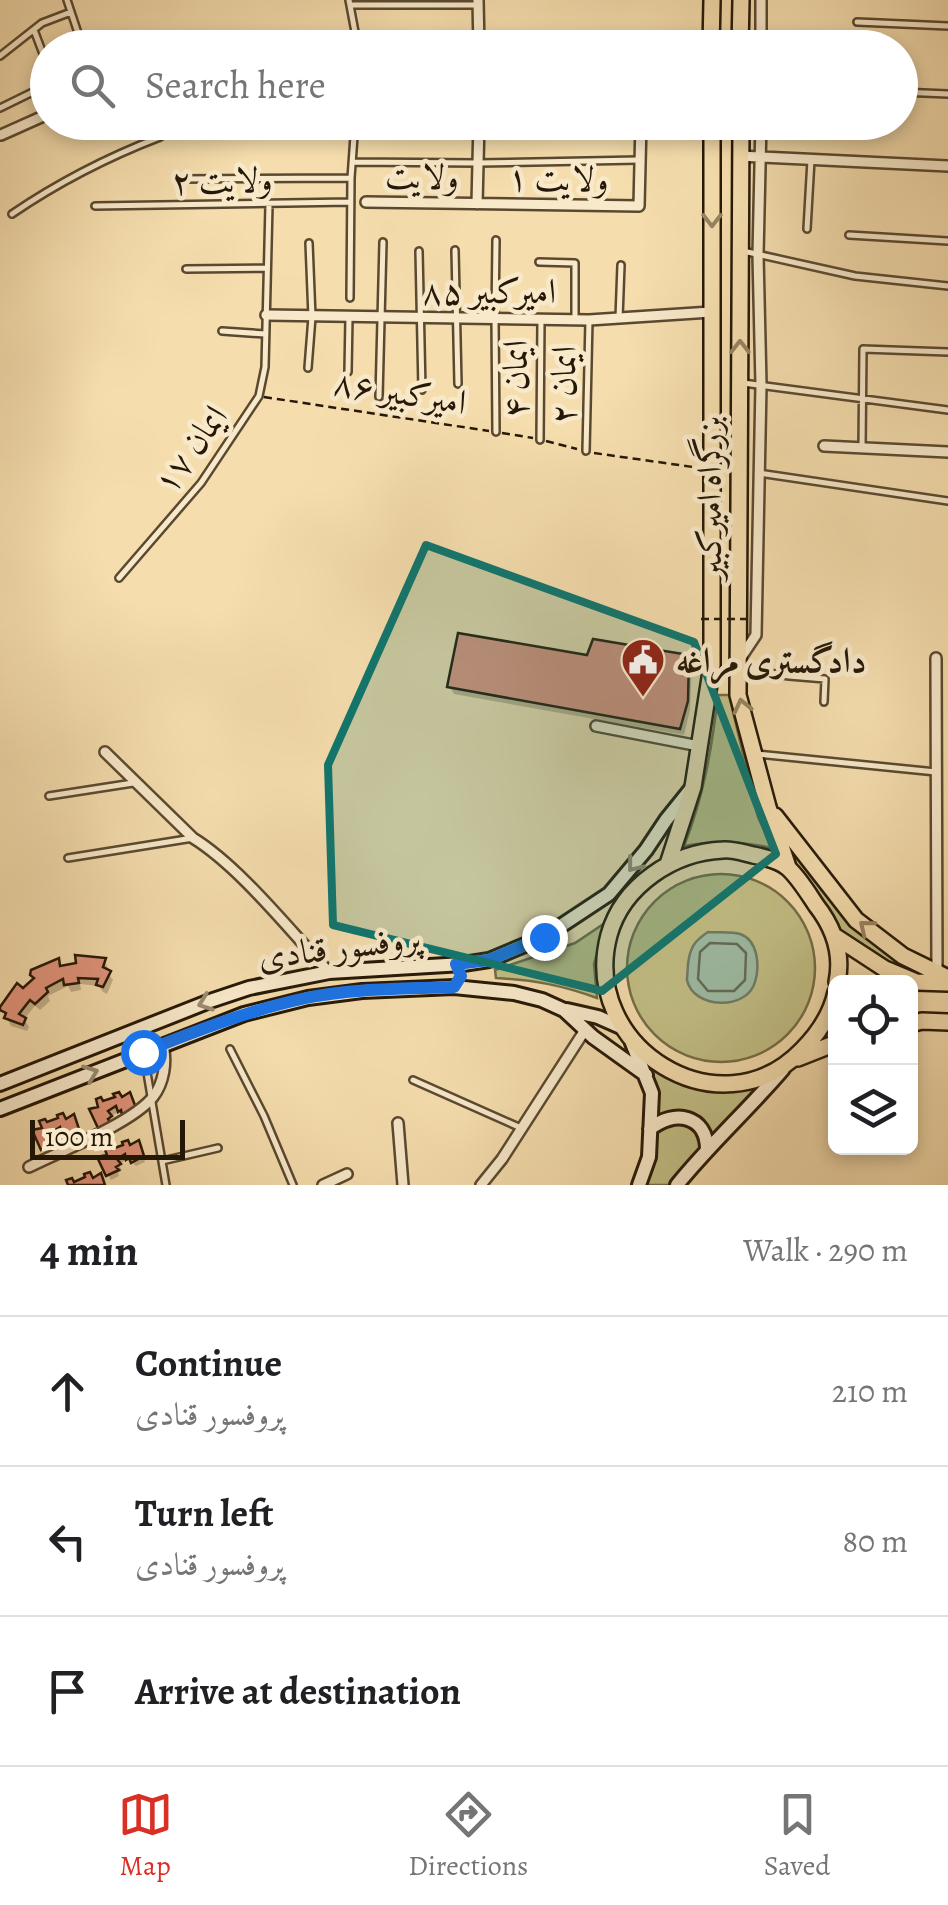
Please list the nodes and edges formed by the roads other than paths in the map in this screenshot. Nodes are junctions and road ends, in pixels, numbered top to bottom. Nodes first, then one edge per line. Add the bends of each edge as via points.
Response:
1 (68, 0) edge
2 (712, 0) edge
3 (740, 0) edge
4 (761, 0) edge
5 (352, 2) edge
6 (478, 2) edge
7 (71, 12) junction
8 (857, 22) dead end
9 (948, 26) edge
10 (34, 30) edge
11 (77, 30) edge
12 (356, 30) edge
13 (479, 30) edge
14 (711, 30) edge
15 (740, 30) edge
16 (761, 30) edge
17 (30, 33) edge
18 (0, 56) edge
19 (918, 93) edge
20 (30, 94) edge
21 (948, 94) edge
22 (0, 108) edge
23 (30, 122) edge
24 (1, 135) edge
25 (152, 140) edge
26 (354, 140) edge
27 (479, 140) edge
28 (641, 140) edge
29 (712, 140) edge
30 (741, 140) edge
31 (761, 140) edge
32 (740, 156) junction
33 (761, 157) junction
34 (641, 160) junction
35 (811, 160) junction
36 (352, 162) junction
37 (478, 163) junction
38 (948, 166) edge
39 (351, 178) junction
40 (180, 179) dead end
41 (351, 202) junction
42 (366, 202) dead end
43 (270, 204) junction
44 (477, 204) junction
45 (95, 206) dead end
46 (12, 214) dead end
47 (808, 229) dead end
48 (849, 235) dead end
49 (496, 240) dead end
50 (382, 242) dead end
51 (948, 242) edge
52 (309, 243) dead end
53 (455, 250) dead end
54 (740, 250) junction
55 (419, 251) dead end
56 (758, 254) junction
57 (539, 262) dead end
58 (621, 265) dead end
59 (267, 268) junction
60 (186, 269) dead end
61 (948, 286) edge
62 (350, 298) dead end
63 (711, 312) junction
64 (266, 315) junction
65 (312, 316) junction
66 (349, 317) junction
67 (382, 318) junction
68 (455, 318) junction
69 (619, 318) junction
70 (421, 319) junction
71 (494, 319) junction
72 (541, 319) junction
73 (575, 320) junction
74 (589, 320) junction
75 (222, 331) dead end
76 (265, 334) junction
77 (948, 352) edge
78 (308, 368) dead end
79 (348, 372) dead end
80 (740, 382) junction
81 (458, 384) dead end
82 (761, 385) junction
83 (422, 390) dead end
84 (380, 397) dead end
85 (862, 398) junction
86 (948, 410) edge
87 (496, 432) road end
88 (540, 440) road end
89 (824, 446) dead end
90 (862, 447) junction
91 (586, 451) road end
92 (948, 452) edge
93 (759, 473) junction
94 (948, 500) edge
95 (119, 578) dead end
96 (936, 658) dead end
97 (738, 665) junction
98 (824, 702) dead end
99 (596, 726) dead end
100 (699, 746) junction
101 (105, 752) dead end
102 (754, 754) junction
103 (936, 772) junction
104 (136, 783) junction
105 (693, 787) junction
106 (49, 796) dead end
107 (768, 806) junction
108 (193, 838) junction
109 (68, 858) dead end
110 (668, 864) junction
111 (788, 867) junction
112 (836, 937) junction
113 (489, 960) junction
114 (456, 964) junction
115 (329, 972) junction
116 (839, 975) edge
117 (944, 978) edge
118 (454, 987) junction
119 (492, 991) junction
120 (564, 1010) junction
121 (828, 1014) edge
122 (948, 1022) edge
123 (918, 1024) edge
124 (585, 1030) junction
125 (627, 1034) junction
126 (163, 1045) junction
127 (828, 1046) edge
128 (230, 1049) dead end
129 (143, 1052) junction
130 (791, 1061) junction
131 (646, 1076) junction
132 (413, 1080) dead end
133 (0, 1084) edge
134 (0, 1109) edge
135 (398, 1123) dead end
136 (521, 1128) junction
137 (650, 1129) junction
138 (218, 1148) dead end
139 (707, 1150) junction
140 (162, 1161) junction
141 (29, 1168) dead end
142 (347, 1174) dead end
143 (166, 1185) edge
144 (293, 1185) edge
145 (323, 1185) edge
146 (403, 1185) edge
147 (481, 1185) edge
148 (640, 1185) edge
149 (677, 1185) edge

1 - 7 lane
2 - 14 main road
3 - 15 main road
4 - 16 street
5 - 6 lane
5 - 12 lane
6 - 13 street
7 - 10 lane
7 - 11 lane
8 - 9 lane
17 - 18 lane
19 - 21 lane
20 - 22 lane
23 - 24 street
25 - 46 lane via 48,189
26 - 36 lane
27 - 37 street
28 - 34 street
29 -> 63 main road, بزرگراه امیرکبیر
30 - 32 main road, بزرگراه امیرکبیر
31 - 33 street
32 - 33 street
32 - 54 main road, بزرگراه امیرکبیر
33 - 35 street
33 - 56 street
34 - 37 lane
34 - 44 street, ولایت ۱ via 639,206
35 - 38 street
35 - 47 lane
36 - 37 lane
36 - 39 lane
37 - 44 street
39 - 40 lane
39 - 41 lane
41 - 43 lane, ولایت ۲
41 - 62 lane
42 - 44 street, ولایت
43 - 45 lane, ولایت ۲
43 - 59 lane, ایمان ۱۷
48 - 51 lane
49 - 71 lane
50 - 67 lane
52 - 65 lane
53 - 68 lane
54 - 56 lane
80 -> 54 main road, بزرگراه امیرکبیر
55 - 70 lane
56 - 61 lane via 855,276
56 - 82 street
57 - 73 lane via 575,264
58 - 69 lane
59 - 60 lane
59 - 64 lane, ایمان ۱۷
63 - 69 street, امیرکبیر ۸۵
63 - 100 main road, بزرگراه امیرکبیر via 712,666
64 - 65 street, امیرکبیر ۸۵
64 - 76 lane, ایمان ۱۷
65 - 66 street, امیرکبیر ۸۵
65 - 78 lane
66 - 67 street, امیرکبیر ۸۵
66 - 79 lane
67 - 70 street, امیرکبیر ۸۵
67 - 84 lane
68 - 70 street, امیرکبیر ۸۵
68 - 71 street, امیرکبیر ۸۵
68 - 81 lane
69 - 74 street, امیرکبیر ۸۵
70 - 83 lane
71 - 72 street, امیرکبیر ۸۵
71 - 87 lane
72 - 73 street, امیرکبیر ۸۵
72 - 88 lane, ایمان ۴
73 - 74 street, امیرکبیر ۸۵
74 - 91 lane, ایمان ۲
75 - 76 lane
76 - 95 lane, ایمان ۱۷ via 259,396 201,483
77 - 85 lane via 864,349
80 - 82 lane
80 - 97 main road, بزرگراه امیرکبیر
82 - 85 lane
82 - 93 street
85 - 86 lane
85 - 90 lane
89 - 90 street
90 - 92 street
93 - 94 lane
93 - 97 street via 756,635
96 - 103 street
97 - 98 lane via 825,679
102 -> 97 main road, بزرگراه امیرکبیر via 738,695
99 - 100 street
100 - 105 main road, بزرگراه امیرکبیر
101 - 104 street
102 - 103 lane
102 - 107 main road, بزرگراه امیرکبیر
103 - 117 street
104 - 106 lane
104 - 108 street
105 - 110 main road, بزرگراه امیرکبیر
105 -> 113 main road, پروفسور قنادی via 609,894 544,937
107 - 111 main road, بزرگراه امیرکبیر
117 -> 107 main road via 856,920
108 - 109 lane
108 - 115 street
110 - 111 main road via 727,849
110 - 125 main road via 629,894 609,934 607,990
111 - 112 main road, بزرگراه امیرکبیر
112 - 116 main road
112 - 117 main road via 916,982
113 - 114 main road, پروفسور قنادی
113 - 119 main road via 483,976
114 - 115 main road, پروفسور قنادی
114 - 118 main road via 461,976
115 -> 133 main road, پروفسور قنادی via 210,1001
118 - 119 main road, پروفسور قنادی
118 - 126 main road, پروفسور قنادی via 308,998
119 - 120 main road, پروفسور قنادی
120 - 124 main road, پروفسور قنادی
120 - 125 main road via 598,1017
121 - 130 main road
122 - 123 main road
124 - 131 main road, پروفسور قنادی
124 - 136 street
125 - 130 main road via 652,1060 705,1082 734,1083
125 - 131 main road
126 - 129 main road, پروفسور قنادی
126 - 141 street via 166,1063 155,1095 134,1114
127 - 130 main road
128 - 144 lane
134 -> 129 main road, پروفسور قنادی
129 - 140 lane
130 - 139 main road
131 - 137 main road
132 - 136 lane
135 - 146 street
136 - 147 street
137 - 139 main road via 686,1118 700,1125
137 - 148 main road
138 - 140 lane
139 - 149 main road
140 - 143 lane
142 - 145 street

